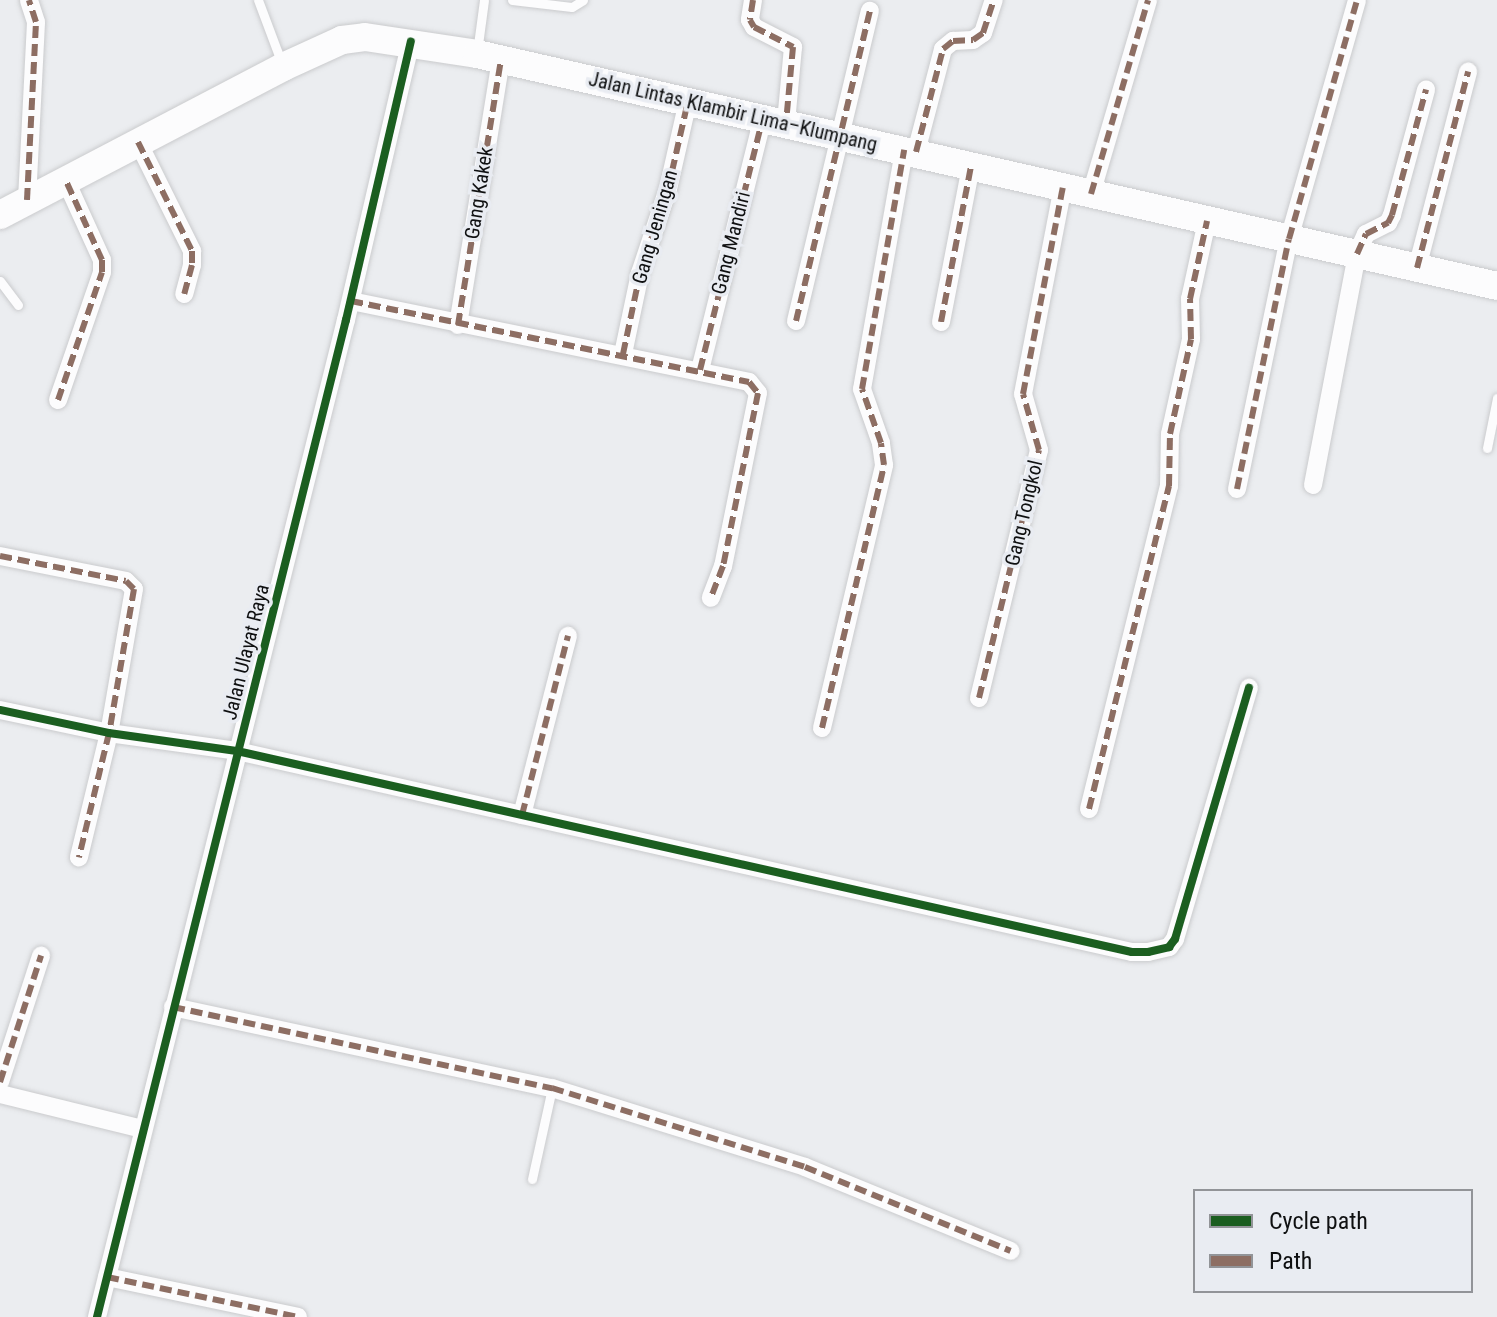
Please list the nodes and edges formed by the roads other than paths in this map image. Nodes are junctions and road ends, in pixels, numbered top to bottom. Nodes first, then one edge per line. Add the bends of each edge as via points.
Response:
1 (29, 0) edge
2 (258, 0) edge
3 (484, 0) edge
4 (512, 0) edge
5 (583, 0) edge
6 (753, 0) edge
7 (994, 0) edge
8 (1148, 0) edge
9 (1357, 0) edge
10 (870, 11) dead end
11 (411, 41) junction
12 (489, 57) junction
13 (283, 67) junction
14 (1468, 72) dead end
15 (1426, 90) dead end
16 (688, 101) junction
17 (774, 120) junction
18 (839, 134) junction
19 (138, 142) junction
20 (910, 151) junction
21 (971, 166) junction
22 (66, 181) junction
23 (1063, 186) junction
24 (1091, 194) junction
25 (27, 200) junction
26 (0, 215) edge
27 (1207, 221) junction
28 (1289, 239) junction
29 (1357, 254) junction
30 (1417, 268) junction
31 (0, 281) edge
32 (1497, 286) edge
33 (184, 294) dead end
34 (351, 301) junction
35 (18, 305) dead end
36 (796, 321) dead end
37 (941, 322) dead end
38 (458, 325) junction
39 (623, 354) junction
40 (700, 370) junction
41 (1497, 398) edge
42 (58, 400) dead end
43 (1487, 448) dead end
44 (1313, 485) dead end
45 (1237, 489) dead end
46 (0, 556) edge
47 (711, 598) dead end
48 (568, 636) dead end
49 (1249, 688) dead end
50 (979, 698) dead end
51 (0, 710) edge
52 (822, 728) dead end
53 (109, 733) junction
54 (237, 751) junction
55 (1089, 809) dead end
56 (522, 815) junction
57 (79, 857) dead end
58 (41, 956) dead end
59 (173, 1007) junction
60 (0, 1082) edge
61 (552, 1088) junction
62 (0, 1094) edge
63 (142, 1129) junction
64 (532, 1179) dead end
65 (1011, 1251) dead end
66 (107, 1277) junction
67 (97, 1317) edge
68 (298, 1317) edge

1 - 25 street via 36,22
2 - 13 lane
3 - 12 lane
4 - 5 lane via 572,7
6 - 17 street, Gang Mandiri via 754,27 793,47
7 - 20 street via 983,33 943,49
8 - 24 street
9 - 28 street
10 - 18 street
11 - 12 main road, Jalan Lintas Klambir Lima–Klumpang
11 - 13 main road, Jalan Lintas Klambir Lima–Klumpang via 342,40
11 - 34 street, Jalan Ulayat Raya
12 - 16 main road, Jalan Lintas Klambir Lima–Klumpang
12 - 38 street, Gang Kakek
13 - 19 main road, Jalan Lintas Klambir Lima–Klumpang
14 - 30 street
15 - 29 street via 1392,215 1388,223 1366,234
16 - 17 main road, Jalan Lintas Klambir Lima–Klumpang
16 - 39 street, Gang Jeningan
17 - 18 main road, Jalan Lintas Klambir Lima–Klumpang
17 - 40 street, Gang Mandiri
18 - 20 main road, Jalan Lintas Klambir Lima–Klumpang
18 - 36 street
19 - 22 main road, Jalan Lintas Klambir Lima–Klumpang
19 - 33 street via 192,251
20 - 21 main road, Jalan Lintas Klambir Lima–Klumpang
20 - 52 street via 862,389 884,465
21 - 23 main road, Jalan Lintas Klambir Lima–Klumpang
21 - 37 street
22 - 25 main road, Jalan Lintas Klambir Lima–Klumpang
22 - 42 street via 102,260 102,272
23 - 24 main road, Jalan Lintas Klambir Lima–Klumpang
23 - 50 street, Gang Tongkol via 1023,394 1039,450
24 - 27 main road, Jalan Lintas Klambir Lima–Klumpang
25 - 26 main road, Jalan Lintas Klambir Lima–Klumpang
27 - 28 main road, Jalan Lintas Klambir Lima–Klumpang
27 - 55 street via 1190,299 1191,339 1170,434 1169,486
28 - 29 main road, Jalan Lintas Klambir Lima–Klumpang
28 - 45 street
29 - 30 main road, Jalan Lintas Klambir Lima–Klumpang
29 - 44 street
30 - 32 main road, Jalan Lintas Klambir Lima–Klumpang
31 - 35 lane
34 - 38 street
34 - 54 street, Jalan Ulayat Raya
38 - 39 street
39 - 40 street
40 - 47 street via 749,382 758,393 723,566
41 - 43 lane
46 - 53 street via 126,581 134,589
48 - 56 street
49 - 56 street via 1179,931 1169,947 1148,952
51 - 53 street
53 - 54 street
53 - 57 street
54 - 56 street
54 - 59 street, Jalan Ulayat Raya
58 - 60 street
59 - 61 street
59 - 63 street, Jalan Ulayat Raya
61 - 64 lane
61 - 65 street via 805,1167
62 - 63 street
63 - 66 street, Jalan Ulayat Raya
66 - 67 street, Jalan Ulayat Raya
66 - 68 street

